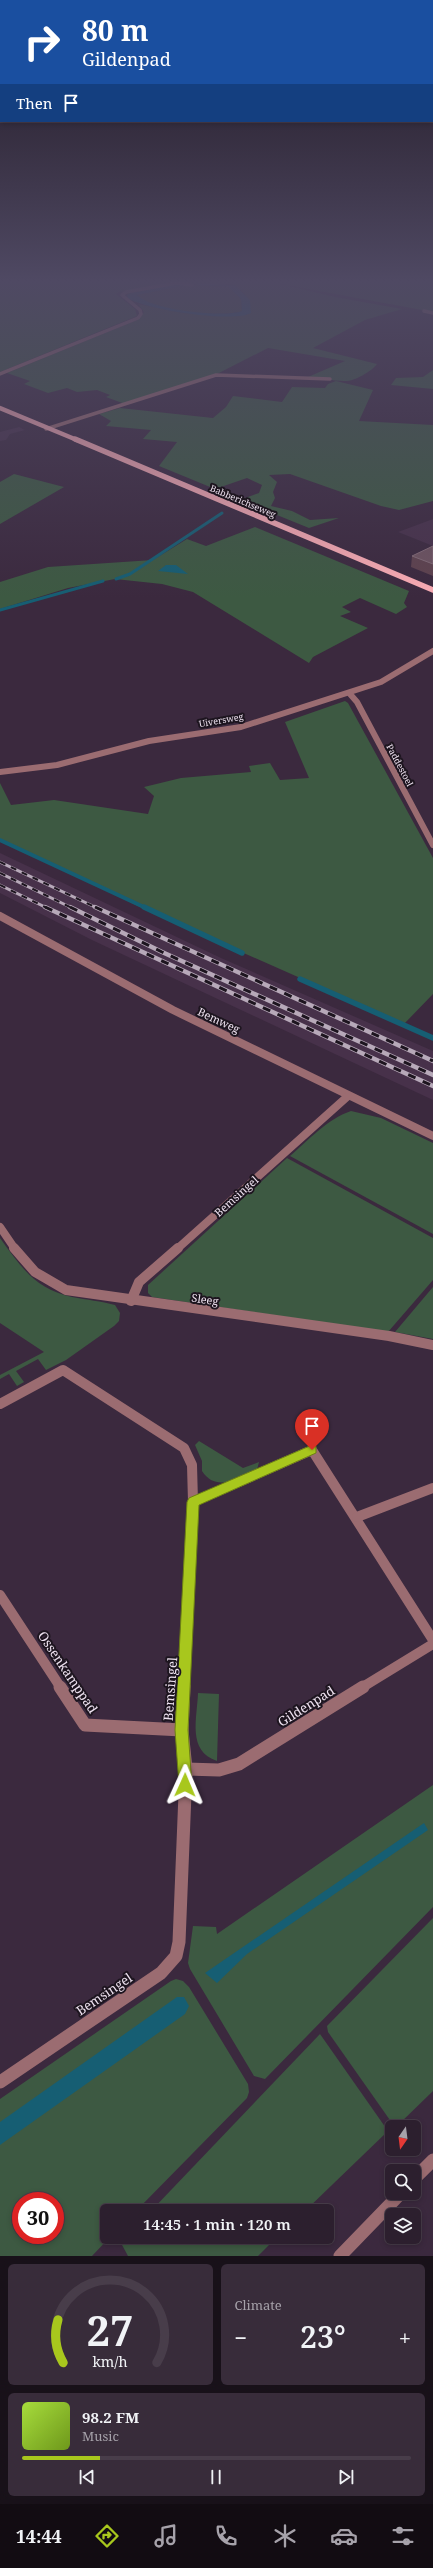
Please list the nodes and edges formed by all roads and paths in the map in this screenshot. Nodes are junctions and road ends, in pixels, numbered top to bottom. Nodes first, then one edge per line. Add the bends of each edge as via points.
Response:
1 (177, 387) edge
2 (0, 408) edge
3 (46, 429) junction
4 (433, 590) edge
5 (433, 650) edge
6 (350, 694) junction
7 (0, 772) edge
8 (433, 845) edge
9 (0, 916) edge
10 (348, 1096) junction
11 (433, 1136) edge
12 (0, 1227) edge
13 (131, 1301) junction
14 (433, 1345) edge
15 (0, 1404) edge
16 (433, 1488) edge
17 (193, 1502) junction
18 (356, 1517) junction
19 (0, 1595) edge
20 (433, 1640) edge
21 (433, 1644) edge
22 (182, 1730) junction
23 (186, 1769) junction
24 (0, 2082) edge
25 (433, 2160) edge
26 (421, 2172) edge
27 (394, 2200) edge
28 (340, 2256) edge

1 - 3 street
2 - 3 main road, Babberichseweg
3 - 4 main road, Babberichseweg
5 - 6 street, Uiversweg via 381,682
6 - 7 street, Uiversweg via 241,727 149,740 57,765
6 - 8 street, Paddestoel via 357,702
9 - 10 street, Bemweg via 173,1010
10 - 11 street, Bemweg
10 - 13 street, Bemsingel via 139,1282
12 - 13 street, Sleeg via 25,1263 38,1276 52,1284 66,1290
13 - 14 street, Sleeg via 389,1336
15 - 17 street, Bemsingel via 63,1370 184,1448 192,1465
16 - 18 street
17 - 18 street via 312,1450
17 - 22 street, Bemsingel
18 - 20 street
19 - 22 street, Ossenkamppad via 85,1725
21 - 23 street, Gildenpad via 239,1764 219,1770
22 - 23 street, Bemsingel
23 - 24 street, Bemsingel via 179,1942 176,1956 161,1973
25 - 26 street
27 - 28 street

